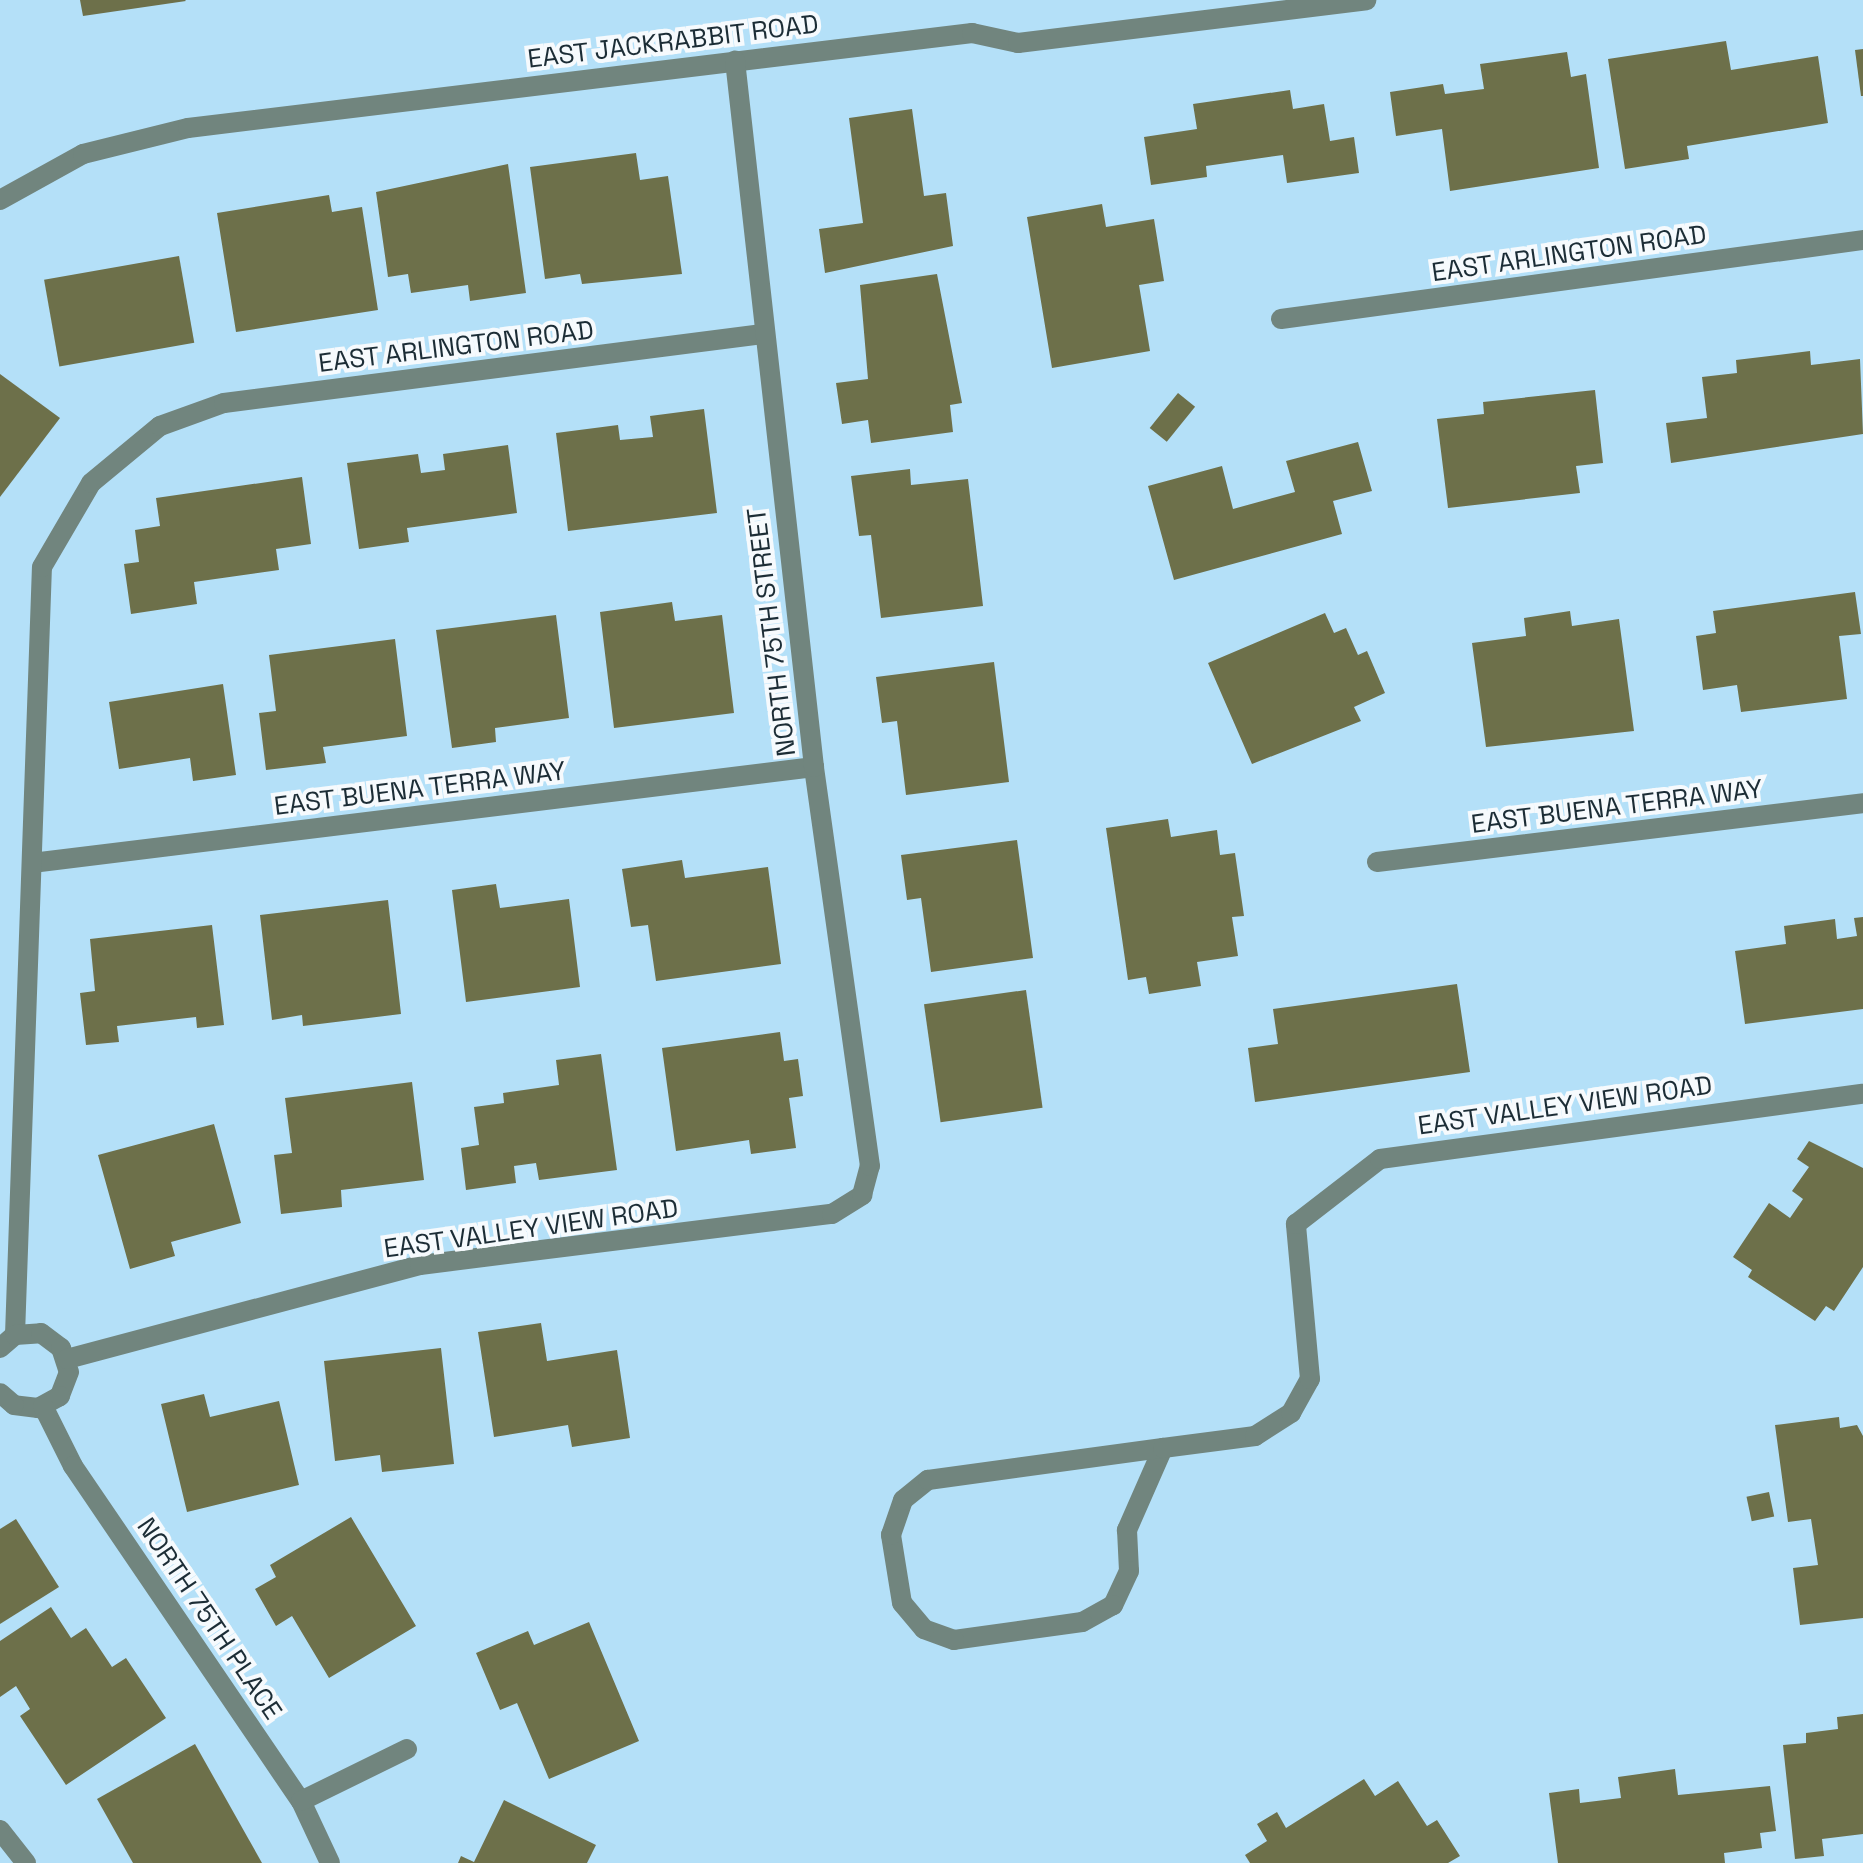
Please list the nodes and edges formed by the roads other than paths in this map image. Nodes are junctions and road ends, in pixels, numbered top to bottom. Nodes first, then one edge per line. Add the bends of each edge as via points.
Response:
1 (1366, 0) edge
2 (735, 60) junction
3 (0, 200) edge
4 (1863, 240) edge
5 (1281, 319) dead end
6 (763, 334) junction
7 (814, 767) junction
8 (1863, 803) edge
9 (1377, 862) dead end
10 (32, 863) junction
11 (1863, 1094) edge
12 (862, 1195) joint
13 (8, 1341) edge
14 (67, 1359) junction
15 (1, 1396) edge
16 (43, 1406) junction
17 (1163, 1448) junction
18 (407, 1749) dead end
19 (301, 1801) junction
20 (0, 1830) edge
21 (26, 1863) edge
22 (330, 1863) edge

1 - 2 street, EAST JACKRABBIT ROAD via 1018,43 972,33
2 - 3 street, EAST JACKRABBIT ROAD via 188,128 83,154
2 - 6 street, NORTH 75TH STREET
4 - 5 street, EAST ARLINGTON ROAD
6 - 7 street, NORTH 75TH STREET
6 - 10 street, EAST ARLINGTON ROAD via 224,403 160,426 91,483 42,567
7 - 10 street, EAST BUENA TERRA WAY
7 - 12 street, NORTH 75TH STREET via 870,1166
8 - 9 street, EAST BUENA TERRA WAY
10 - 13 street
11 - 17 street, EAST VALLEY VIEW ROAD via 1380,1159 1296,1224 1310,1379 1291,1413 1255,1436
12 - 14 street, EAST VALLEY VIEW ROAD via 832,1214 420,1265
13 - 14 street via 53,1339
14 - 16 street via 66,1384
15 - 16 street via 26,1408
16 - 19 street, NORTH 75TH PLACE via 73,1466
17 - 17 street via 928,1480 903,1500 891,1535 902,1603 924,1629 954,1640 1082,1622 1113,1605 1129,1571 1127,1530
18 - 19 street
19 - 22 street, NORTH 75TH PLACE
20 - 21 street

